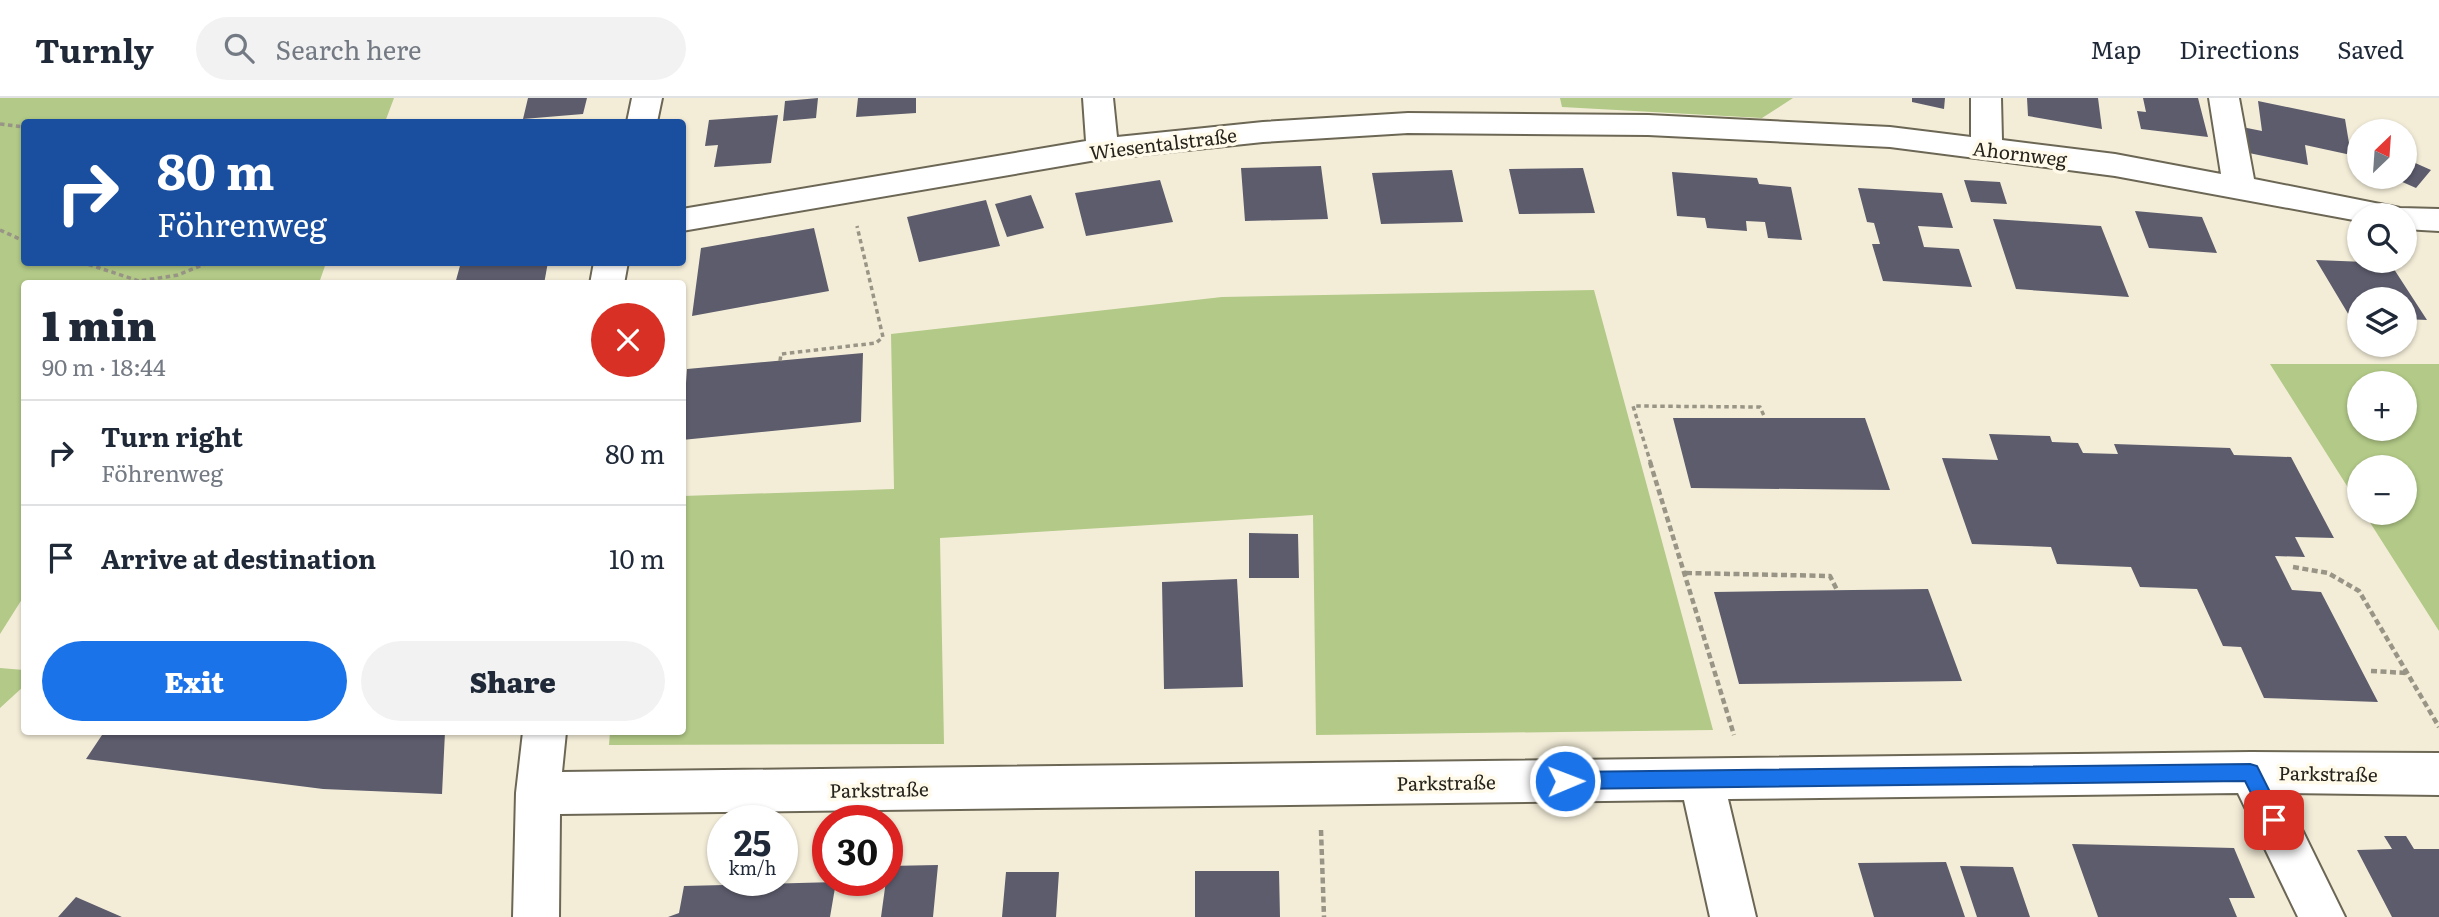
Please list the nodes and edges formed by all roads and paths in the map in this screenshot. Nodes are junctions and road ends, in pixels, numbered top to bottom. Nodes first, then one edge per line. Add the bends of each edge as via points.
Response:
1 (648, 98) edge
2 (1098, 98) edge
3 (1986, 98) edge
4 (2224, 98) edge
5 (643, 119) edge
6 (0, 124) edge
7 (1648, 125) joint
8 (21, 127) edge
9 (1102, 149) junction
10 (1986, 149) junction
11 (2239, 186) junction
12 (849, 191) junction
13 (2347, 207) edge
14 (686, 219) edge
15 (2417, 219) edge
16 (2439, 220) edge
17 (0, 230) edge
18 (21, 240) edge
19 (93, 266) edge
20 (200, 266) edge
21 (136, 280) edge
22 (146, 280) edge
23 (780, 360) dead end
24 (1765, 418) dead end
25 (2293, 567) dead end
26 (1686, 573) junction
27 (1837, 590) dead end
28 (2371, 671) dead end
29 (2407, 673) junction
30 (2439, 727) edge
31 (545, 735) edge
32 (2250, 772) junction
33 (2439, 774) edge
34 (1702, 779) junction
35 (1748, 779) junction
36 (1319, 784) junction
37 (538, 793) junction
38 (536, 917) edge
39 (1325, 917) edge
40 (1733, 917) edge
41 (2322, 917) edge

1 - 5 street
2 - 9 street
3 - 10 street
4 - 11 street
6 - 8 path
7 - 9 street, Wiesentalstraße via 1408,123
7 - 10 street, Ahornweg via 1890,137
9 - 12 street, Wiesentalstraße
10 - 11 street, Ahornweg
11 - 13 street, Ahornweg
12 - 14 street, Wiesentalstraße
12 - 23 path via 883,337 876,343 781,354
15 - 16 street
17 - 18 path
19 - 21 path
20 - 22 path
24 - 26 path via 1760,407 1633,406
25 - 29 path via 2337,576 2359,591
26 - 27 path via 1830,576
26 - 35 path
28 - 29 path
29 - 30 path
31 - 37 street
32 - 33 street, Parkstraße
32 - 35 street, Parkstraße
32 - 41 street
34 - 35 street, Parkstraße
34 - 36 street, Parkstraße
34 - 40 street
36 - 37 street, Parkstraße
36 - 39 path
37 - 38 street

